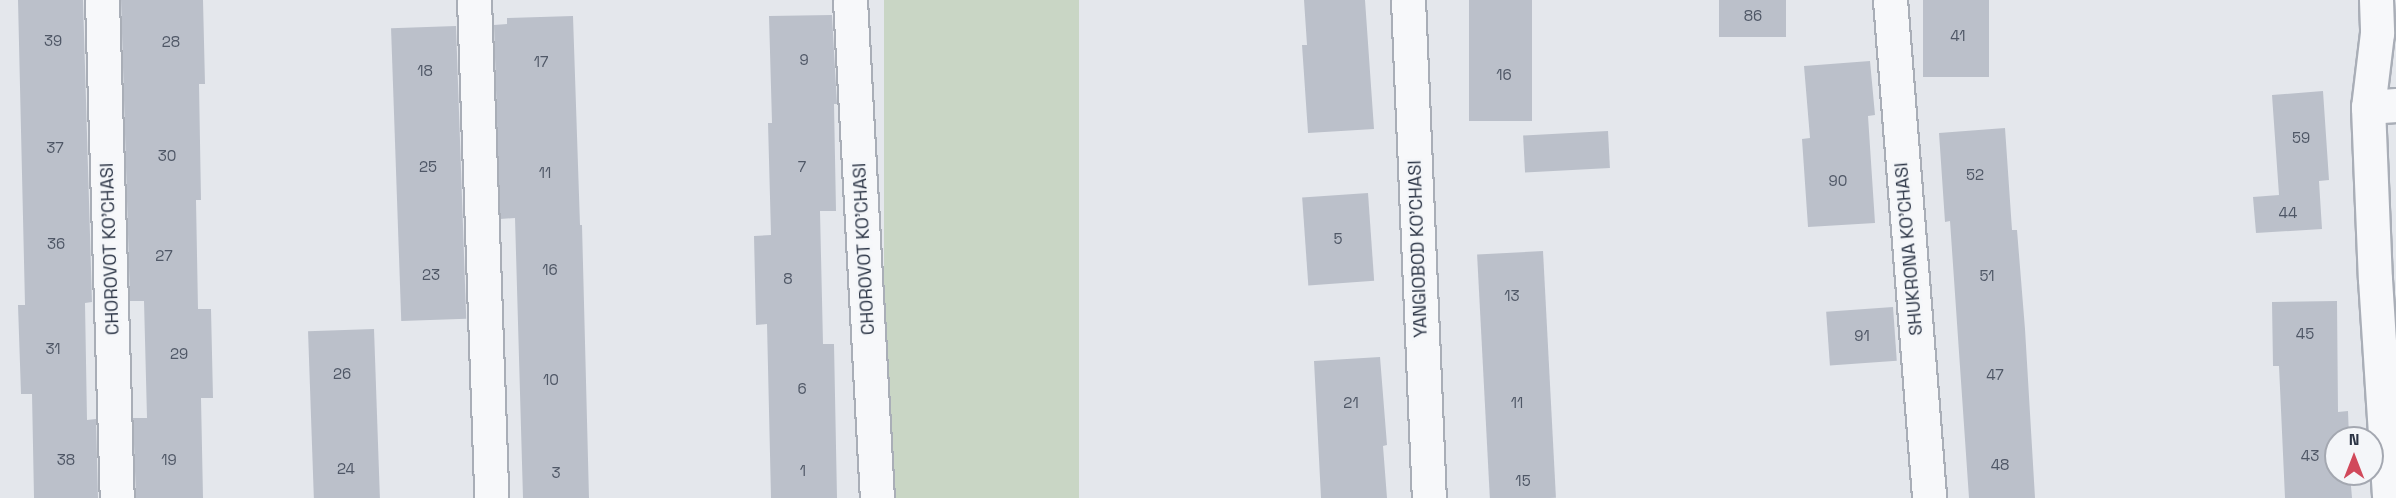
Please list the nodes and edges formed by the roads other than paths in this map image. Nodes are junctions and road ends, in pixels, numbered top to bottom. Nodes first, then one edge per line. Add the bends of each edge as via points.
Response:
1 (102, 0) edge
2 (474, 0) edge
3 (850, 0) edge
4 (1408, 0) edge
5 (1890, 0) edge
6 (2376, 0) edge
7 (2382, 106) edge
8 (117, 498) edge
9 (491, 498) edge
10 (877, 498) edge
11 (1429, 498) edge
12 (1929, 498) edge
13 (2389, 498) edge

1 - 8 street, CHOROVOT KO'CHASI
2 - 9 street
3 - 10 street, CHOROVOT KO'CHASI
4 - 11 street, YANGIOBOD KO'CHASI
5 - 12 street, SHUKRONA KO'CHASI
6 - 7 street
7 - 13 street via 2375,279

